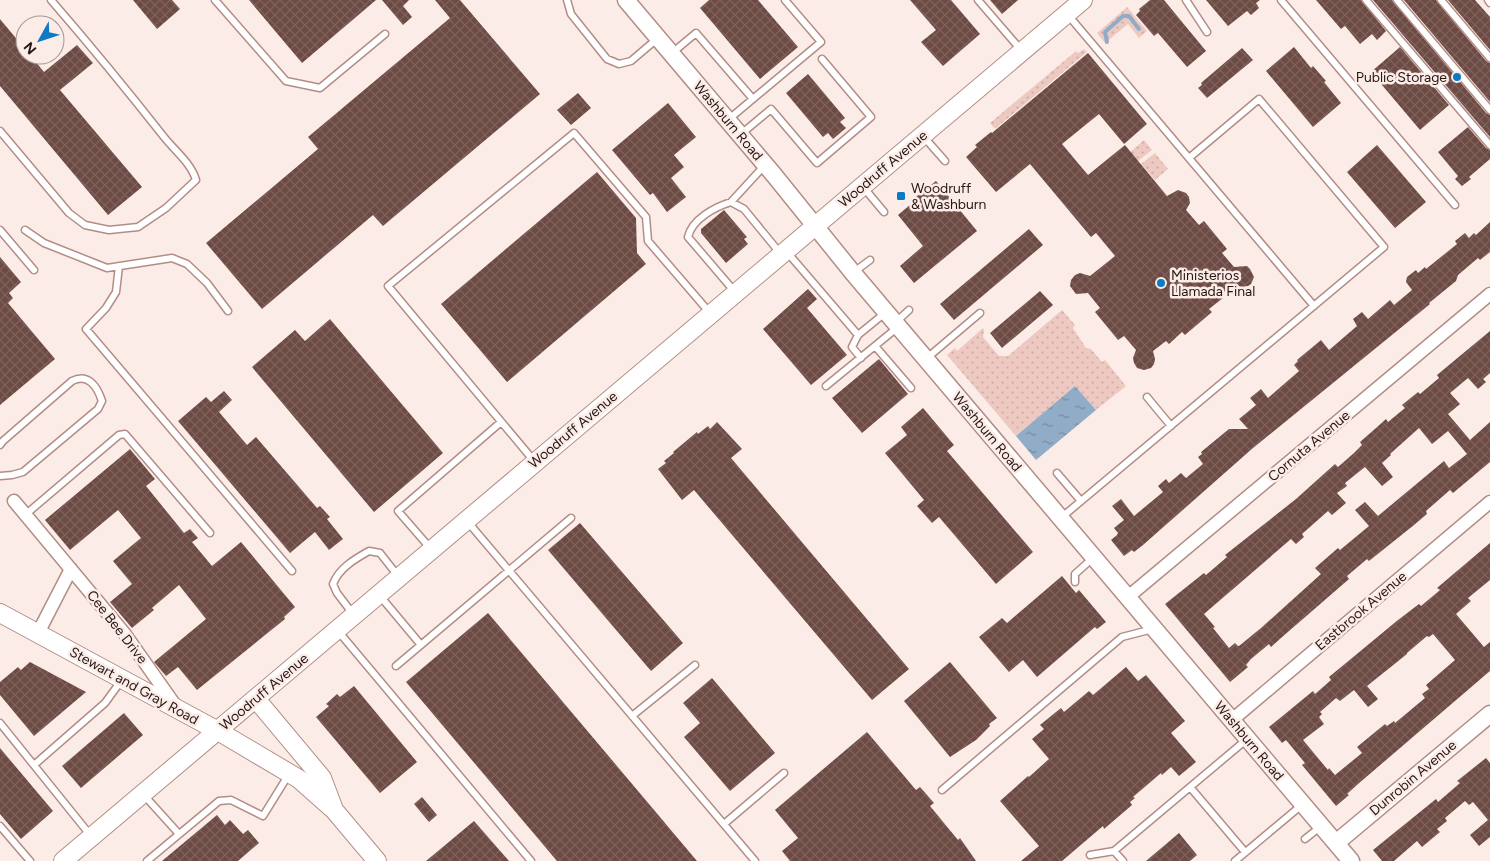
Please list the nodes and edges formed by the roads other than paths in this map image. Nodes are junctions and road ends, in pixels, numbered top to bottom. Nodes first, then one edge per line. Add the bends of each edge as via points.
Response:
1 (51, 0) edge
2 (215, 0) edge
3 (567, 0) edge
4 (626, 0) edge
5 (785, 0) edge
6 (978, 0) edge
7 (1084, 0) edge
8 (1186, 0) edge
9 (1281, 0) edge
10 (1366, 0) edge
11 (1397, 0) edge
12 (1441, 0) edge
13 (1067, 14) junction
14 (1207, 32) dead end
15 (385, 34) dead end
16 (658, 38) junction
17 (1022, 51) junction
18 (672, 54) junction
19 (1490, 58) edge
20 (822, 59) dead end
21 (753, 100) junction
22 (1490, 110) edge
23 (728, 120) junction
24 (0, 131) edge
25 (740, 135) junction
26 (923, 135) junction
27 (1490, 145) edge
28 (1189, 158) junction
29 (945, 161) dead end
30 (765, 165) junction
31 (862, 186) junction
32 (731, 202) junction
33 (1455, 205) dead end
34 (884, 212) dead end
35 (815, 226) junction
36 (0, 230) edge
37 (25, 230) dead end
38 (783, 252) junction
39 (870, 260) dead end
40 (119, 266) junction
41 (34, 270) dead end
42 (853, 273) junction
43 (735, 293) junction
44 (1490, 294) edge
45 (1314, 306) junction
46 (909, 310) dead end
47 (228, 311) dead end
48 (980, 313) dead end
49 (710, 314) junction
50 (893, 320) junction
51 (858, 336) junction
52 (875, 346) junction
53 (860, 358) junction
54 (926, 359) junction
55 (826, 386) dead end
56 (911, 388) dead end
57 (1146, 396) dead end
58 (501, 422) junction
59 (1171, 426) junction
60 (0, 445) edge
61 (535, 462) junction
62 (1057, 473) dead end
63 (0, 476) edge
64 (14, 501) dead end
65 (1081, 501) junction
66 (1490, 502) edge
67 (25, 515) junction
68 (571, 518) dead end
69 (1061, 518) junction
70 (466, 520) junction
71 (210, 533) dead end
72 (432, 550) junction
73 (1094, 557) junction
74 (71, 569) junction
75 (509, 570) junction
76 (292, 571) dead end
77 (399, 577) junction
78 (1076, 582) dead end
79 (378, 595) junction
80 (1128, 598) junction
81 (0, 613) edge
82 (354, 615) junction
83 (1154, 629) junction
84 (337, 630) junction
85 (38, 633) junction
86 (421, 645) junction
87 (695, 665) dead end
88 (396, 666) dead end
89 (123, 679) junction
90 (256, 698) junction
91 (179, 710) junction
92 (1490, 714) edge
93 (632, 716) junction
94 (1232, 720) junction
95 (0, 723) edge
96 (218, 731) junction
97 (1247, 739) junction
98 (34, 765) junction
99 (784, 772) dead end
100 (289, 773) junction
101 (1190, 787) junction
102 (942, 790) dead end
103 (143, 794) junction
104 (1303, 804) junction
105 (334, 810) junction
106 (724, 824) junction
107 (0, 826) edge
108 (1321, 826) junction
109 (179, 834) junction
110 (92, 837) junction
111 (1305, 839) dead end
112 (1336, 843) junction
113 (1114, 851) junction
114 (1245, 852) junction
115 (1090, 856) dead end
116 (30, 861) edge
117 (63, 861) edge
118 (147, 861) edge
119 (376, 861) edge
120 (531, 861) edge
121 (755, 861) edge
122 (1122, 861) edge
123 (1235, 861) edge
124 (1351, 861) edge

1 - 24 lane via 193,171 196,180 166,208 138,227 110,230 85,225 69,213
2 - 15 lane via 286,81 320,88
3 - 16 lane via 571,14 607,59 619,64 631,61
4 - 16 street, Washburn Road
5 - 21 lane via 821,42
6 - 17 lane
7 - 13 main road, Woodruff Avenue
8 - 14 lane
9 - 33 lane
10 - 27 lane
11 - 22 lane
12 - 19 lane
13 - 17 main road, Woodruff Avenue
13 - 28 lane
16 - 18 street, Washburn Road
17 - 26 main road, Woodruff Avenue
18 - 21 lane via 696,33
18 - 23 street, Washburn Road
20 - 25 lane via 871,117 817,163 771,109
21 - 23 lane
23 - 25 street, Washburn Road
25 - 30 street, Washburn Road
26 - 29 lane
26 - 31 main road, Woodruff Avenue
28 - 45 lane
28 - 45 lane via 1259,99 1384,247
30 - 32 lane
30 - 35 street, Washburn Road
31 - 34 lane
31 - 35 main road, Woodruff Avenue
32 - 38 lane via 744,209
32 - 43 lane via 718,206 700,219 690,229 688,237
35 - 38 main road, Woodruff Avenue
35 - 42 street, Washburn Road
36 - 41 lane
37 - 40 lane via 44,243 107,268
38 - 43 main road, Woodruff Avenue
38 - 51 lane
39 - 42 lane
40 - 47 lane via 172,258 187,264 207,283
40 - 76 lane via 116,292 86,329
42 - 50 street, Washburn Road
43 - 49 main road, Woodruff Avenue
44 - 80 street, Cornuta Avenue
45 - 59 lane
46 - 50 lane
48 - 54 lane
49 - 58 lane via 648,241 646,217 574,133 388,286
49 - 61 main road, Woodruff Avenue
50 - 51 lane
50 - 52 lane
50 - 54 street, Washburn Road
51 - 53 lane via 852,347
52 - 53 lane
52 - 56 lane
53 - 55 lane
54 - 69 street, Washburn Road
57 - 59 lane
58 - 61 lane
58 - 72 lane via 398,511
59 - 65 lane
60 - 63 lane via 72,381 85,379 95,386 102,401 98,409 23,472
61 - 70 main road, Woodruff Avenue
62 - 65 lane
64 - 67 street, Cee Bee Drive
65 - 69 lane
66 - 94 street, Eastbrook Avenue
67 - 71 lane via 119,435 125,434
67 - 74 street, Cee Bee Drive
68 - 75 lane
69 - 73 street, Washburn Road
70 - 72 main road, Woodruff Avenue
70 - 75 lane
72 - 77 main road, Woodruff Avenue
73 - 78 lane via 1075,574
73 - 80 street, Washburn Road
74 - 85 street
74 - 91 street, Cee Bee Drive via 124,633
75 - 86 lane
75 - 93 lane
77 - 79 main road, Woodruff Avenue
77 - 82 lane via 380,553 369,551 336,575 333,584 336,593
79 - 82 main road, Woodruff Avenue
79 - 86 lane
80 - 83 street, Washburn Road
81 - 85 main road, Stewart and Gray Road
82 - 84 main road, Woodruff Avenue
83 - 94 street, Washburn Road
83 - 102 lane via 1122,638
84 - 90 main road, Woodruff Avenue
84 - 120 lane
85 - 89 main road, Stewart and Gray Road
86 - 88 lane
87 - 93 lane
89 - 91 main road, Stewart and Gray Road
89 - 98 lane via 105,702
90 - 96 main road, Woodruff Avenue
90 - 105 main road via 322,778
91 - 96 main road, Stewart and Gray Road
92 - 112 street, Dunrobin Avenue
93 - 106 lane
94 - 97 street, Washburn Road
95 - 98 lane
96 - 100 main road, Stewart and Gray Road
96 - 103 main road, Woodruff Avenue
97 - 101 lane
97 - 104 street, Washburn Road
98 - 110 lane
99 - 106 lane
100 - 105 main road, Stewart and Gray Road
100 - 109 lane via 263,816 231,800 219,801
101 - 113 lane
101 - 114 lane
103 - 109 lane
103 - 110 main road, Woodruff Avenue
104 - 108 street, Washburn Road
104 - 114 lane
105 - 119 main road, Stewart and Gray Road
106 - 121 lane
107 - 116 lane
108 - 111 lane
108 - 112 street, Washburn Road
109 - 118 lane
110 - 117 main road, Woodruff Avenue
112 - 124 street, Washburn Road
113 - 115 lane
113 - 122 lane
114 - 123 lane

